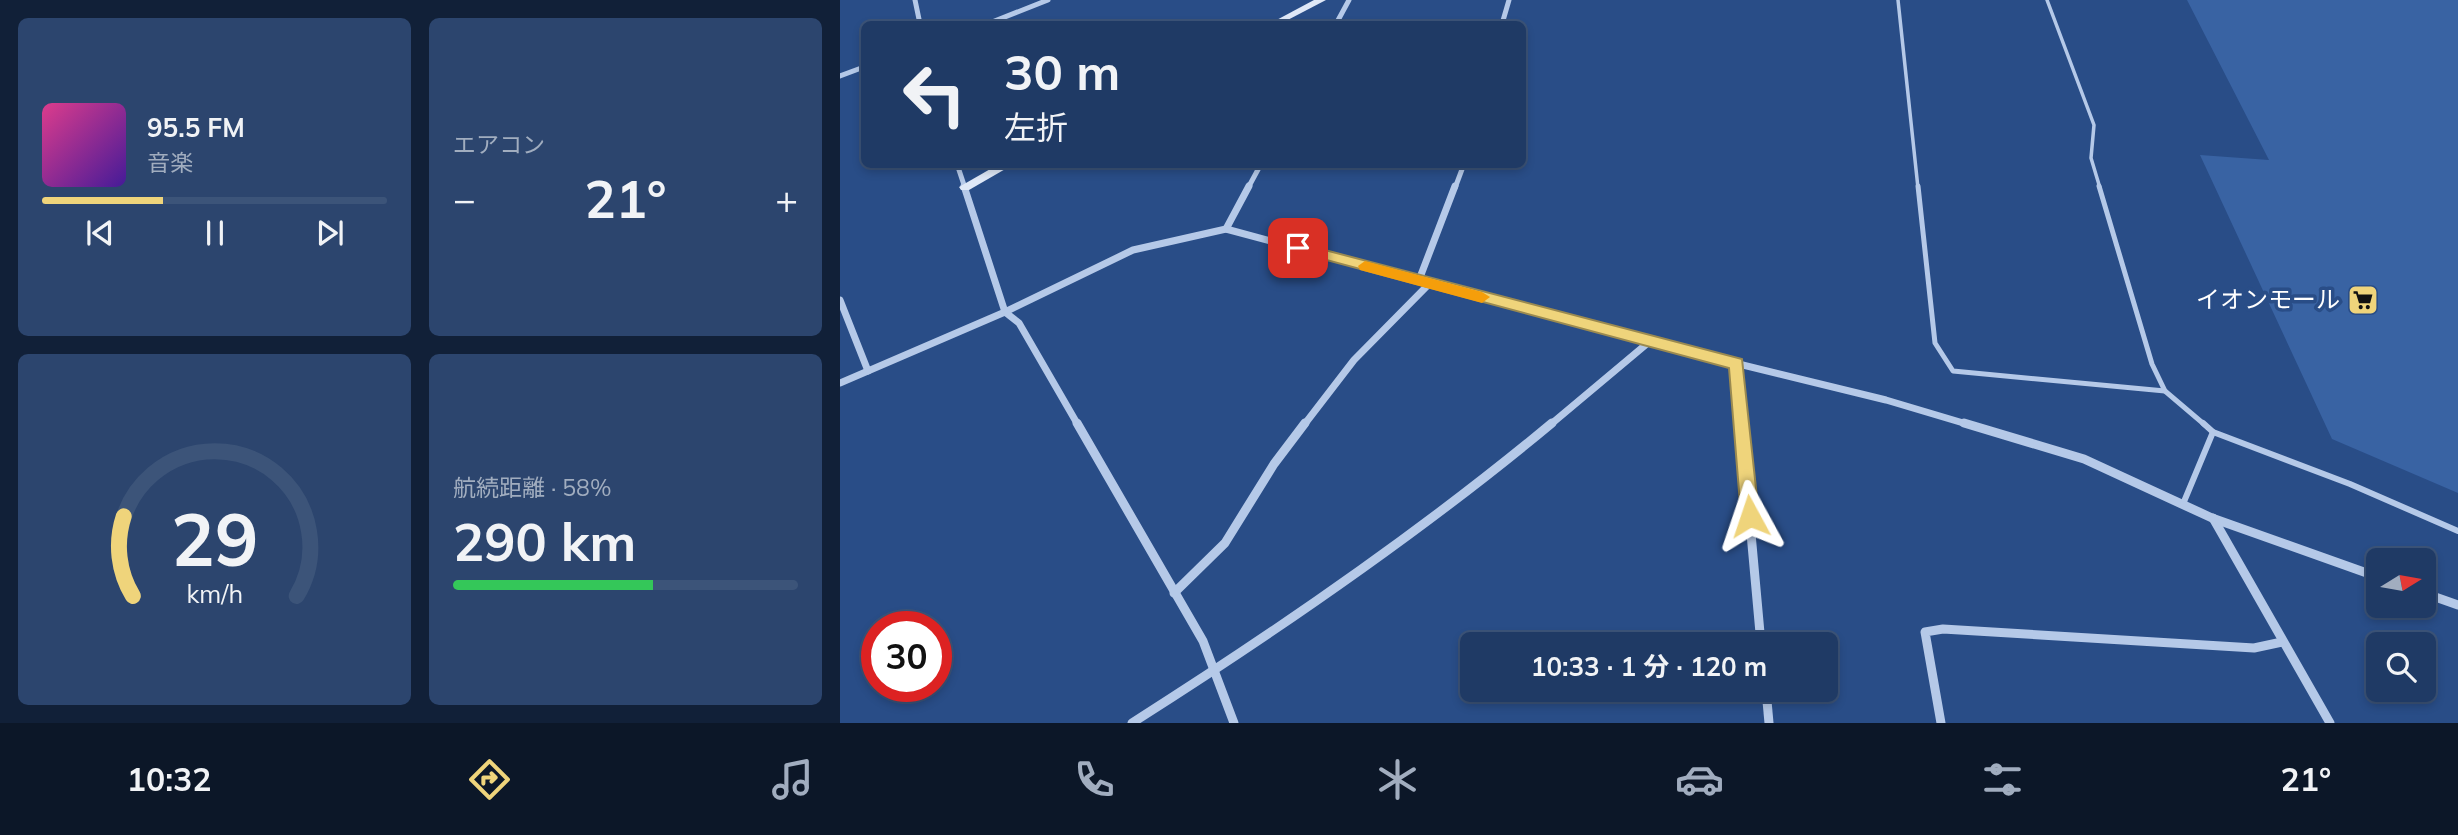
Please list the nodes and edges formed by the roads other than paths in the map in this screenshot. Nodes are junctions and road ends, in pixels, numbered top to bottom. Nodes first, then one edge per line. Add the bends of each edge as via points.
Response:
1 (915, 0) edge
2 (1048, 0) edge
3 (1321, 0) edge
4 (1349, 0) edge
5 (1509, 0) edge
6 (1898, 0) edge
7 (2047, 0) edge
8 (919, 21) edge
9 (995, 21) edge
10 (1280, 21) edge
11 (1338, 21) edge
12 (1503, 21) edge
13 (861, 68) edge
14 (840, 76) edge
15 (958, 168) edge
16 (1001, 168) edge
17 (1259, 168) edge
18 (1462, 168) edge
19 (965, 187) junction
20 (1226, 229) junction
21 (1419, 280) junction
22 (1430, 283) junction
23 (840, 300) edge
24 (1005, 312) junction
25 (1649, 342) junction
26 (1736, 364) junction
27 (868, 371) junction
28 (840, 383) edge
29 (2165, 391) junction
30 (2213, 432) junction
31 (2183, 504) junction
32 (2212, 518) junction
33 (2458, 531) edge
34 (2366, 572) edge
35 (1174, 593) junction
36 (2436, 597) edge
37 (2458, 605) edge
38 (1760, 632) edge
39 (2282, 642) junction
40 (1214, 671) junction
41 (1767, 702) edge
42 (1132, 723) edge
43 (1234, 723) edge
44 (1769, 723) edge
45 (1941, 723) edge
46 (2330, 723) edge

1 - 8 street
2 - 9 street
3 - 10 street
4 - 11 street
5 - 12 street
6 - 29 lane via 1935,343 1953,372
7 - 29 lane via 2094,125 2091,158 2152,364
13 - 14 street
15 - 19 street
16 - 19 street
17 - 20 street
18 - 21 street
19 - 24 street
20 - 21 street
20 - 24 street via 1133,250
21 - 22 street
22 - 25 street
22 - 35 street via 1354,360 1274,464 1225,543
23 - 27 street
24 - 27 street
24 - 35 street via 1018,323
25 - 26 street
25 - 40 street via 1469,492
26 - 31 street via 1886,400 2084,458
26 - 38 street
27 - 28 street
29 - 30 lane
30 - 31 lane
30 - 33 lane
31 - 32 street
32 - 34 street
32 - 39 street
35 - 40 street via 1203,641
36 - 37 street
39 - 45 street via 2253,648 1943,629 1925,632
39 - 46 street
40 - 42 street
40 - 43 street
41 - 44 street

